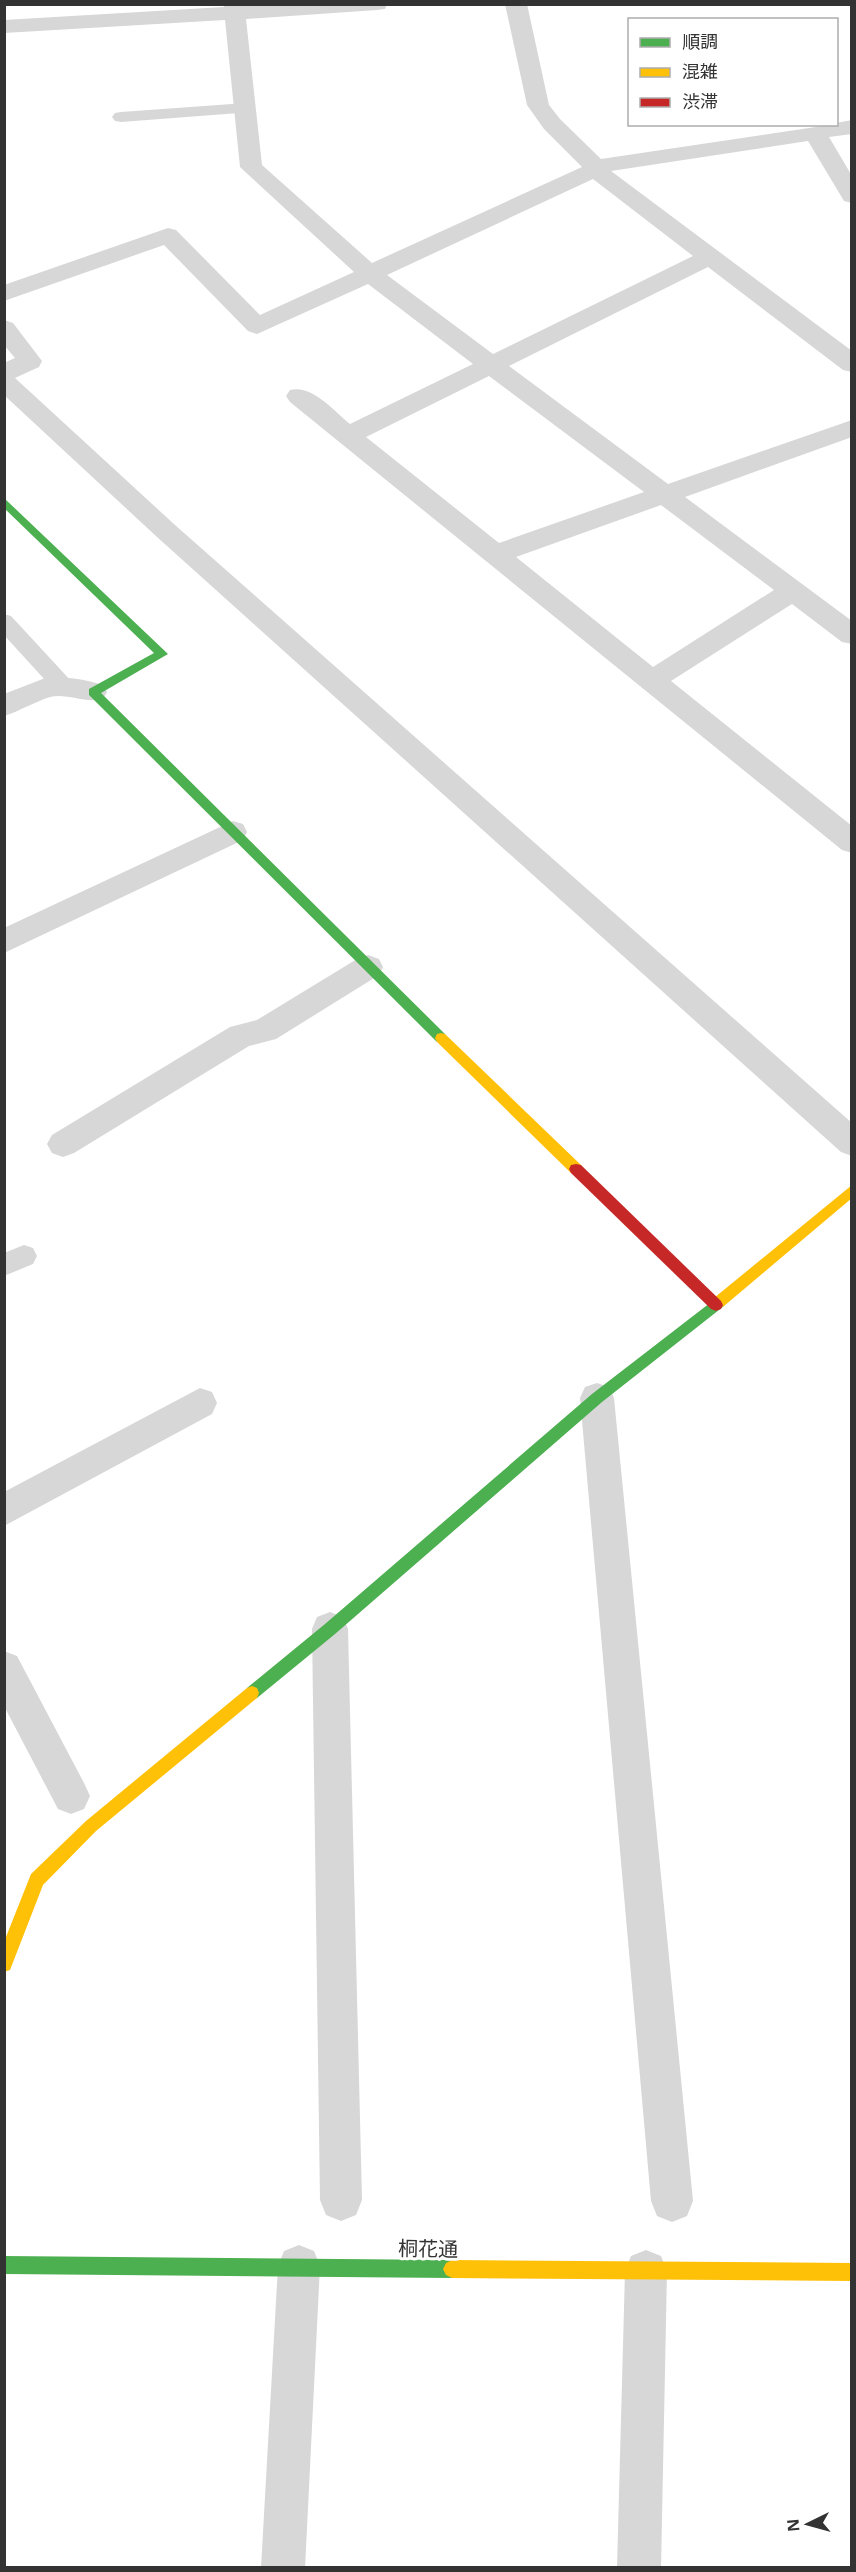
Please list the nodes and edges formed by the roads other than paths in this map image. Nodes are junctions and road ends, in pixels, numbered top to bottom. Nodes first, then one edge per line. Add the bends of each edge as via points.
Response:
1 (377, 4) edge
2 (516, 4) edge
3 (235, 9) edge
4 (4, 27) edge
5 (246, 108) junction
6 (121, 117) dead end
7 (852, 128) edge
8 (815, 133) junction
9 (596, 171) junction
10 (852, 196) edge
11 (711, 256) junction
12 (371, 275) junction
13 (4, 294) edge
14 (4, 328) edge
15 (852, 364) edge
16 (489, 365) junction
17 (4, 373) edge
18 (4, 381) edge
19 (299, 396) dead end
20 (852, 428) edge
21 (349, 435) junction
22 (665, 494) junction
23 (4, 501) edge
24 (494, 555) junction
25 (793, 591) junction
26 (4, 621) edge
27 (852, 635) edge
28 (651, 681) junction
29 (64, 687) junction
30 (93, 692) junction
31 (4, 706) edge
32 (232, 832) junction
33 (852, 842) edge
34 (4, 942) edge
35 (368, 967) junction
36 (852, 1143) edge
37 (63, 1144) dead end
38 (852, 1190) edge
39 (716, 1305) junction
40 (597, 1398) junction
41 (200, 1403) dead end
42 (4, 1510) edge
43 (330, 1629) junction
44 (4, 1668) edge
45 (71, 1796) dead end
46 (4, 1964) edge
47 (341, 2200) dead end
48 (672, 2201) dead end
49 (4, 2265) edge
50 (299, 2266) junction
51 (646, 2271) junction
52 (852, 2272) edge
53 (283, 2568) edge
54 (639, 2568) edge

1 - 3 street
2 - 9 street via 538,105 552,124 590,159
3 - 4 street
3 - 5 street
5 - 6 lane
5 - 12 street via 251,168
7 - 8 street
8 - 9 street via 605,165
8 - 10 street
9 - 11 street
9 - 12 street
11 - 15 street
11 - 16 street
12 - 13 street via 257,326 168,235
12 - 16 street
14 - 17 street via 30,362
16 - 21 street
16 - 22 street
18 - 36 street via 165,531
19 - 21 street
20 - 22 street
21 - 24 street
22 - 24 street
22 - 25 street
23 - 30 street via 162,654
24 - 28 street
25 - 27 street
25 - 28 street
26 - 29 lane
28 - 33 street
29 - 30 street
29 - 31 street via 48,687
30 - 32 street
32 - 34 street
32 - 35 street
35 - 37 street via 265,1030 241,1036
35 - 39 street
38 - 39 street
39 - 40 street
40 - 43 street
40 - 48 street
41 - 42 street
43 - 46 street via 58,1857 37,1880
43 - 47 street
44 - 45 street
49 - 50 street, 桐花通
50 - 51 street, 桐花通
50 - 53 street
51 - 52 street, 桐花通
51 - 54 street

